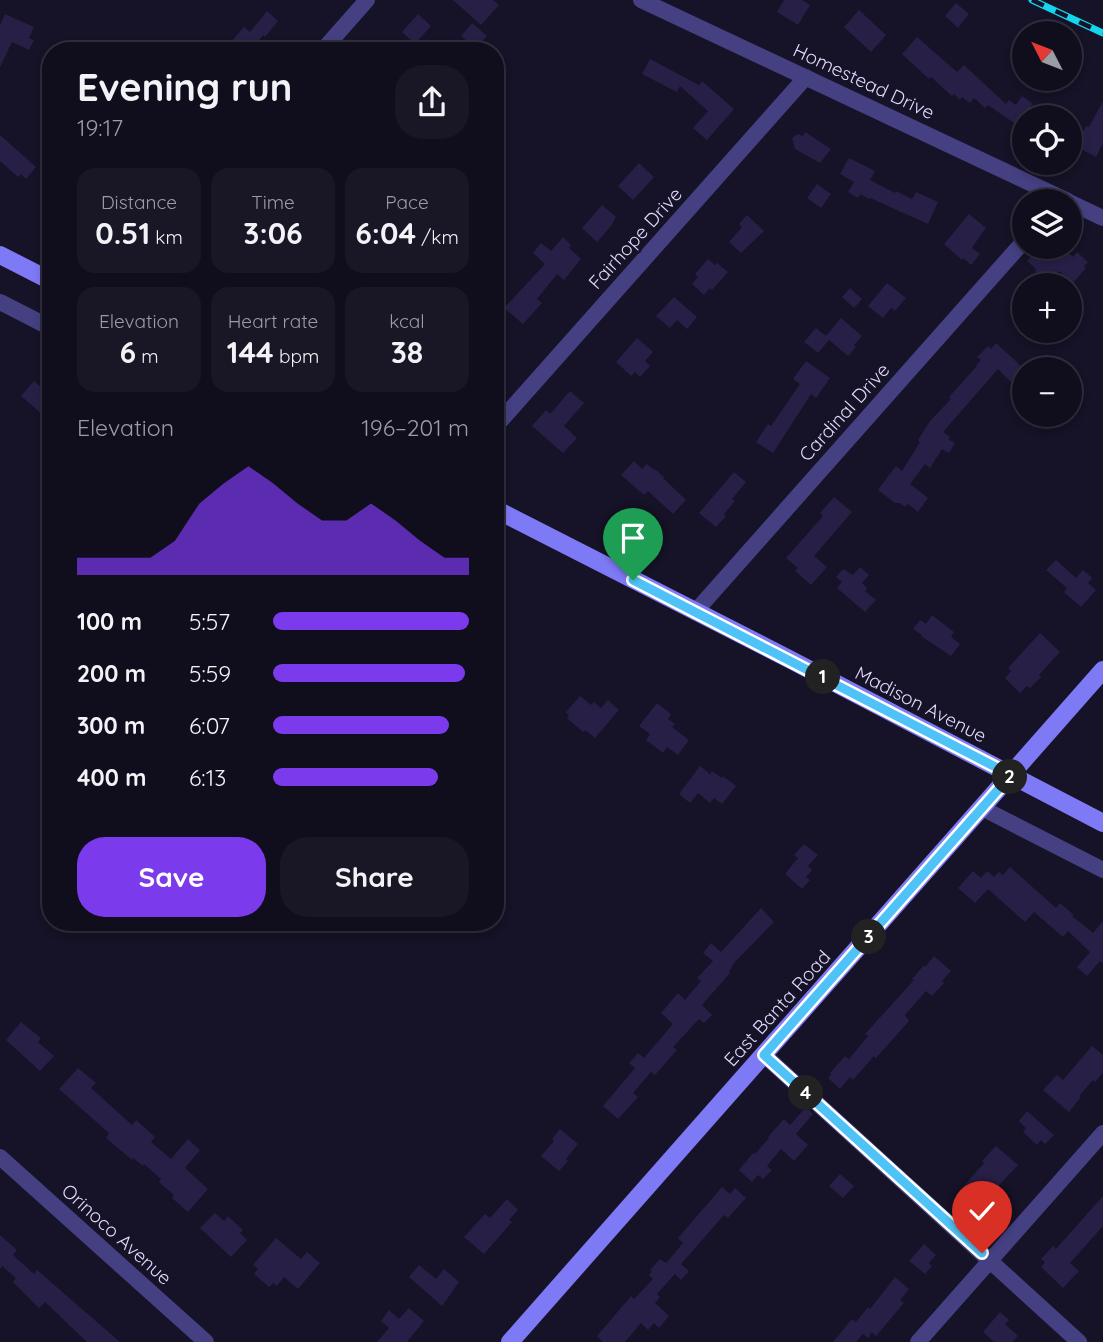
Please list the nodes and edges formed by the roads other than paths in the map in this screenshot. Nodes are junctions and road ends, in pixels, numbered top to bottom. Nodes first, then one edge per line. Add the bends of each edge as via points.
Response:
1 (368, 0) edge
2 (641, 0) edge
3 (331, 42) edge
4 (806, 77) junction
5 (1040, 189) edge
6 (1082, 209) edge
7 (1103, 218) edge
8 (0, 255) edge
9 (1012, 255) edge
10 (42, 276) edge
11 (0, 302) edge
12 (42, 323) edge
13 (504, 417) edge
14 (504, 514) edge
15 (695, 612) junction
16 (1103, 670) edge
17 (1011, 775) junction
18 (982, 808) junction
19 (1103, 823) edge
20 (1103, 870) edge
21 (764, 1055) junction
22 (1103, 1133) edge
23 (0, 1157) edge
24 (990, 1260) junction
25 (206, 1342) edge
26 (510, 1342) edge
27 (918, 1342) edge
28 (1079, 1342) edge

1 - 3 street
2 - 4 street, Homestead Drive
4 - 5 street, Homestead Drive
4 - 13 street, Fairhope Drive
6 - 7 street, Homestead Drive
8 - 10 street
9 - 15 street, Cardinal Drive
11 - 12 street
14 - 15 street, Madison Avenue
15 - 17 street, Madison Avenue
16 - 17 street, East Banta Road
17 - 18 street, East Banta Road
17 - 19 street, Madison Avenue
18 - 20 street
18 - 21 street, East Banta Road
21 - 24 street
21 - 26 street, East Banta Road
22 - 24 street
23 - 25 street, Orinoco Avenue
24 - 27 street
24 - 28 street

